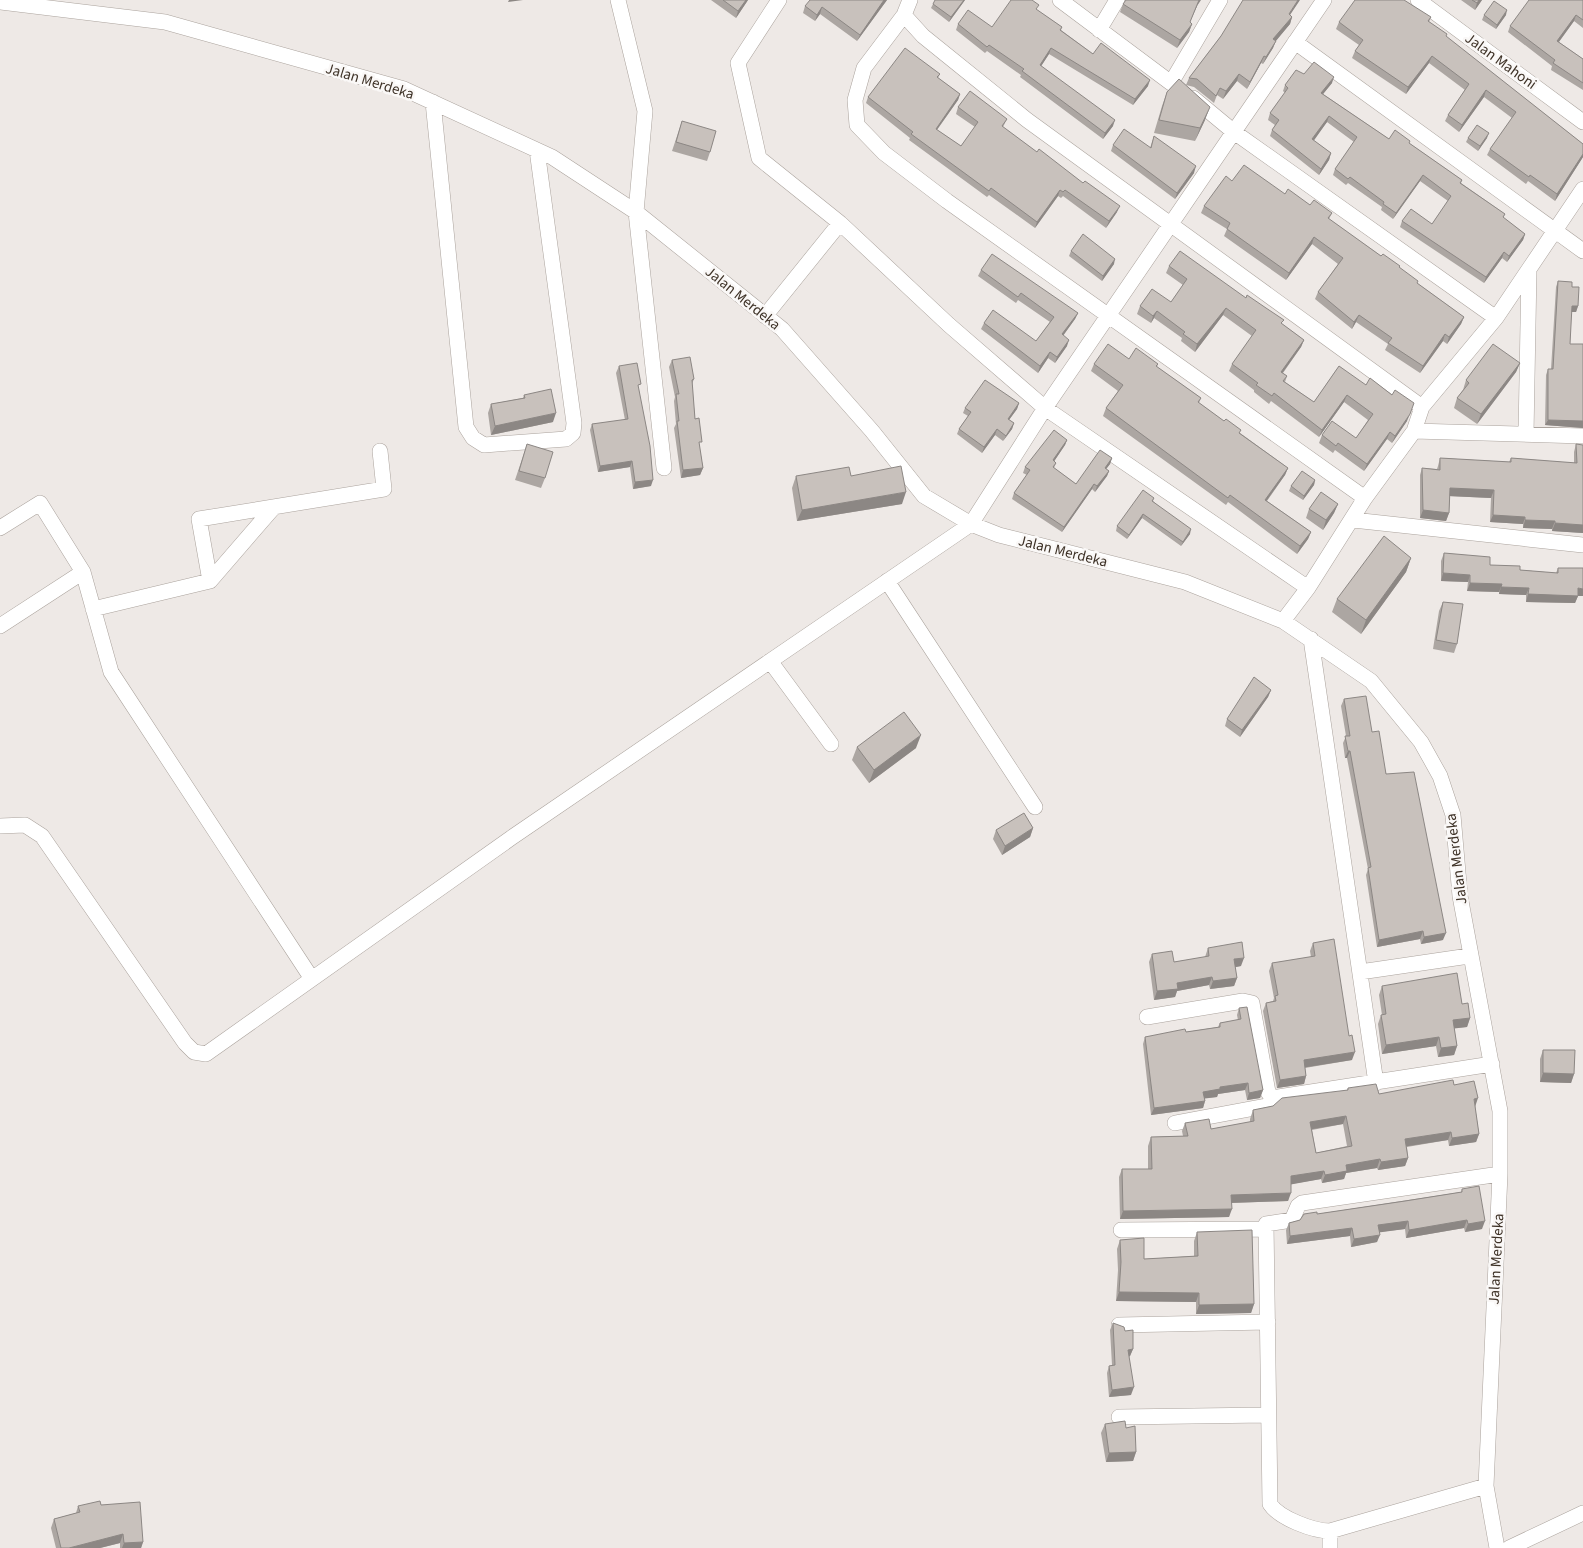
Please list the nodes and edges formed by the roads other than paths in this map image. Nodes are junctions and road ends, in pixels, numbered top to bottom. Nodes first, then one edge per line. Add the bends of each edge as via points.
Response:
1 (779, 0) edge
2 (910, 0) edge
3 (1060, 0) edge
4 (1117, 0) edge
5 (1220, 0) edge
6 (1324, 0) edge
7 (1418, 0) edge
8 (0, 2) edge
9 (623, 2) edge
10 (96, 7) edge
11 (904, 15) junction
12 (1099, 30) junction
13 (1295, 42) junction
14 (1188, 94) edge
15 (433, 102) junction
16 (1583, 122) edge
17 (1234, 132) junction
18 (538, 150) junction
19 (1583, 189) edge
20 (636, 212) junction
21 (840, 223) junction
22 (1170, 226) junction
23 (1554, 231) junction
24 (1583, 250) edge
25 (1529, 269) junction
26 (1109, 315) junction
27 (765, 316) junction
28 (1496, 318) junction
29 (1422, 407) junction
30 (1045, 408) junction
31 (1414, 431) junction
32 (1526, 434) junction
33 (1583, 436) edge
34 (380, 451) dead end
35 (664, 468) dead end
36 (1365, 498) junction
37 (274, 507) junction
38 (1353, 520) junction
39 (971, 524) junction
40 (0, 528) edge
41 (1583, 545) edge
42 (83, 572) junction
43 (210, 581) junction
44 (887, 581) junction
45 (1308, 588) junction
46 (93, 609) junction
47 (1283, 621) junction
48 (0, 626) edge
49 (1311, 639) junction
50 (770, 661) junction
51 (831, 744) dead end
52 (1035, 807) dead end
53 (0, 826) edge
54 (1470, 956) junction
55 (1360, 972) junction
56 (312, 979) junction
57 (1147, 1018) dead end
58 (1492, 1064) junction
59 (1376, 1083) junction
60 (1272, 1098) junction
61 (1175, 1124) dead end
62 (1500, 1174) junction
63 (1266, 1229) junction
64 (1121, 1230) dead end
65 (1268, 1322) junction
66 (1119, 1325) edge
67 (1267, 1415) junction
68 (1118, 1417) dead end
69 (1486, 1486) junction
70 (1583, 1512) edge
71 (1330, 1531) junction
72 (1330, 1548) edge
73 (1496, 1548) edge
74 (1509, 1548) edge

1 - 21 street via 738,63 759,158
2 - 11 street
3 - 12 street
4 - 12 street
5 - 12 street via 1171,83
6 - 13 street
7 - 16 street, Jalan Mahoni
8 - 10 street, Jalan Merdeka
9 - 20 street via 645,111
10 - 15 street, Jalan Merdeka via 164,22 404,89
11 - 22 street via 923,36 1027,120
11 - 26 street via 864,68 855,100 857,125 884,153 947,201
13 - 17 street
13 - 23 street
14 - 17 street
15 - 18 street, Jalan Merdeka
15 - 18 street via 466,427 473,438 484,445 566,438 573,433
17 - 22 street
17 - 28 street
18 - 20 street, Jalan Merdeka
19 - 23 street
20 - 27 street, Jalan Merdeka
20 - 35 street
21 - 27 street
21 - 30 street via 949,326
22 - 26 street
22 - 29 street
23 - 24 street
23 - 25 street
25 - 28 street
25 - 32 street
26 - 30 street
26 - 36 street
27 - 39 street, Jalan Merdeka via 795,344 872,431 924,496
28 - 29 street
29 - 31 street
30 - 39 street
30 - 45 street
31 - 32 street
31 - 36 street
32 - 33 street
34 - 37 street via 384,489
36 - 38 street
37 - 43 street
37 - 43 street via 199,519
38 - 41 street
38 - 45 street
39 - 44 street
39 - 47 street, Jalan Merdeka via 999,535 1185,582
40 - 42 street via 40,503
42 - 46 street
42 - 48 street
43 - 46 street
44 - 50 street
44 - 52 street
45 - 47 street
46 - 56 street via 111,672
47 - 49 street, Jalan Merdeka
49 - 54 street, Jalan Merdeka via 1371,681 1421,742 1440,776 1453,816 1460,896
49 - 55 street
50 - 51 street
50 - 56 street
53 - 56 street via 25,825 42,836 194,1052 206,1054
54 - 55 street
54 - 58 street, Jalan Merdeka
55 - 59 street
57 - 60 street via 1252,1002 1268,1092
58 - 59 street
58 - 62 street, Jalan Merdeka via 1500,1110
59 - 60 street
60 - 61 street via 1266,1106
62 - 63 street via 1302,1203 1292,1220 1266,1224
62 - 69 street, Jalan Merdeka
63 - 64 street
63 - 65 street
65 - 66 street
65 - 67 street
67 - 68 street
67 - 71 street via 1270,1504 1278,1513 1315,1530
69 - 71 street
69 - 73 street, Jalan Merdeka
70 - 74 street
71 - 72 street

